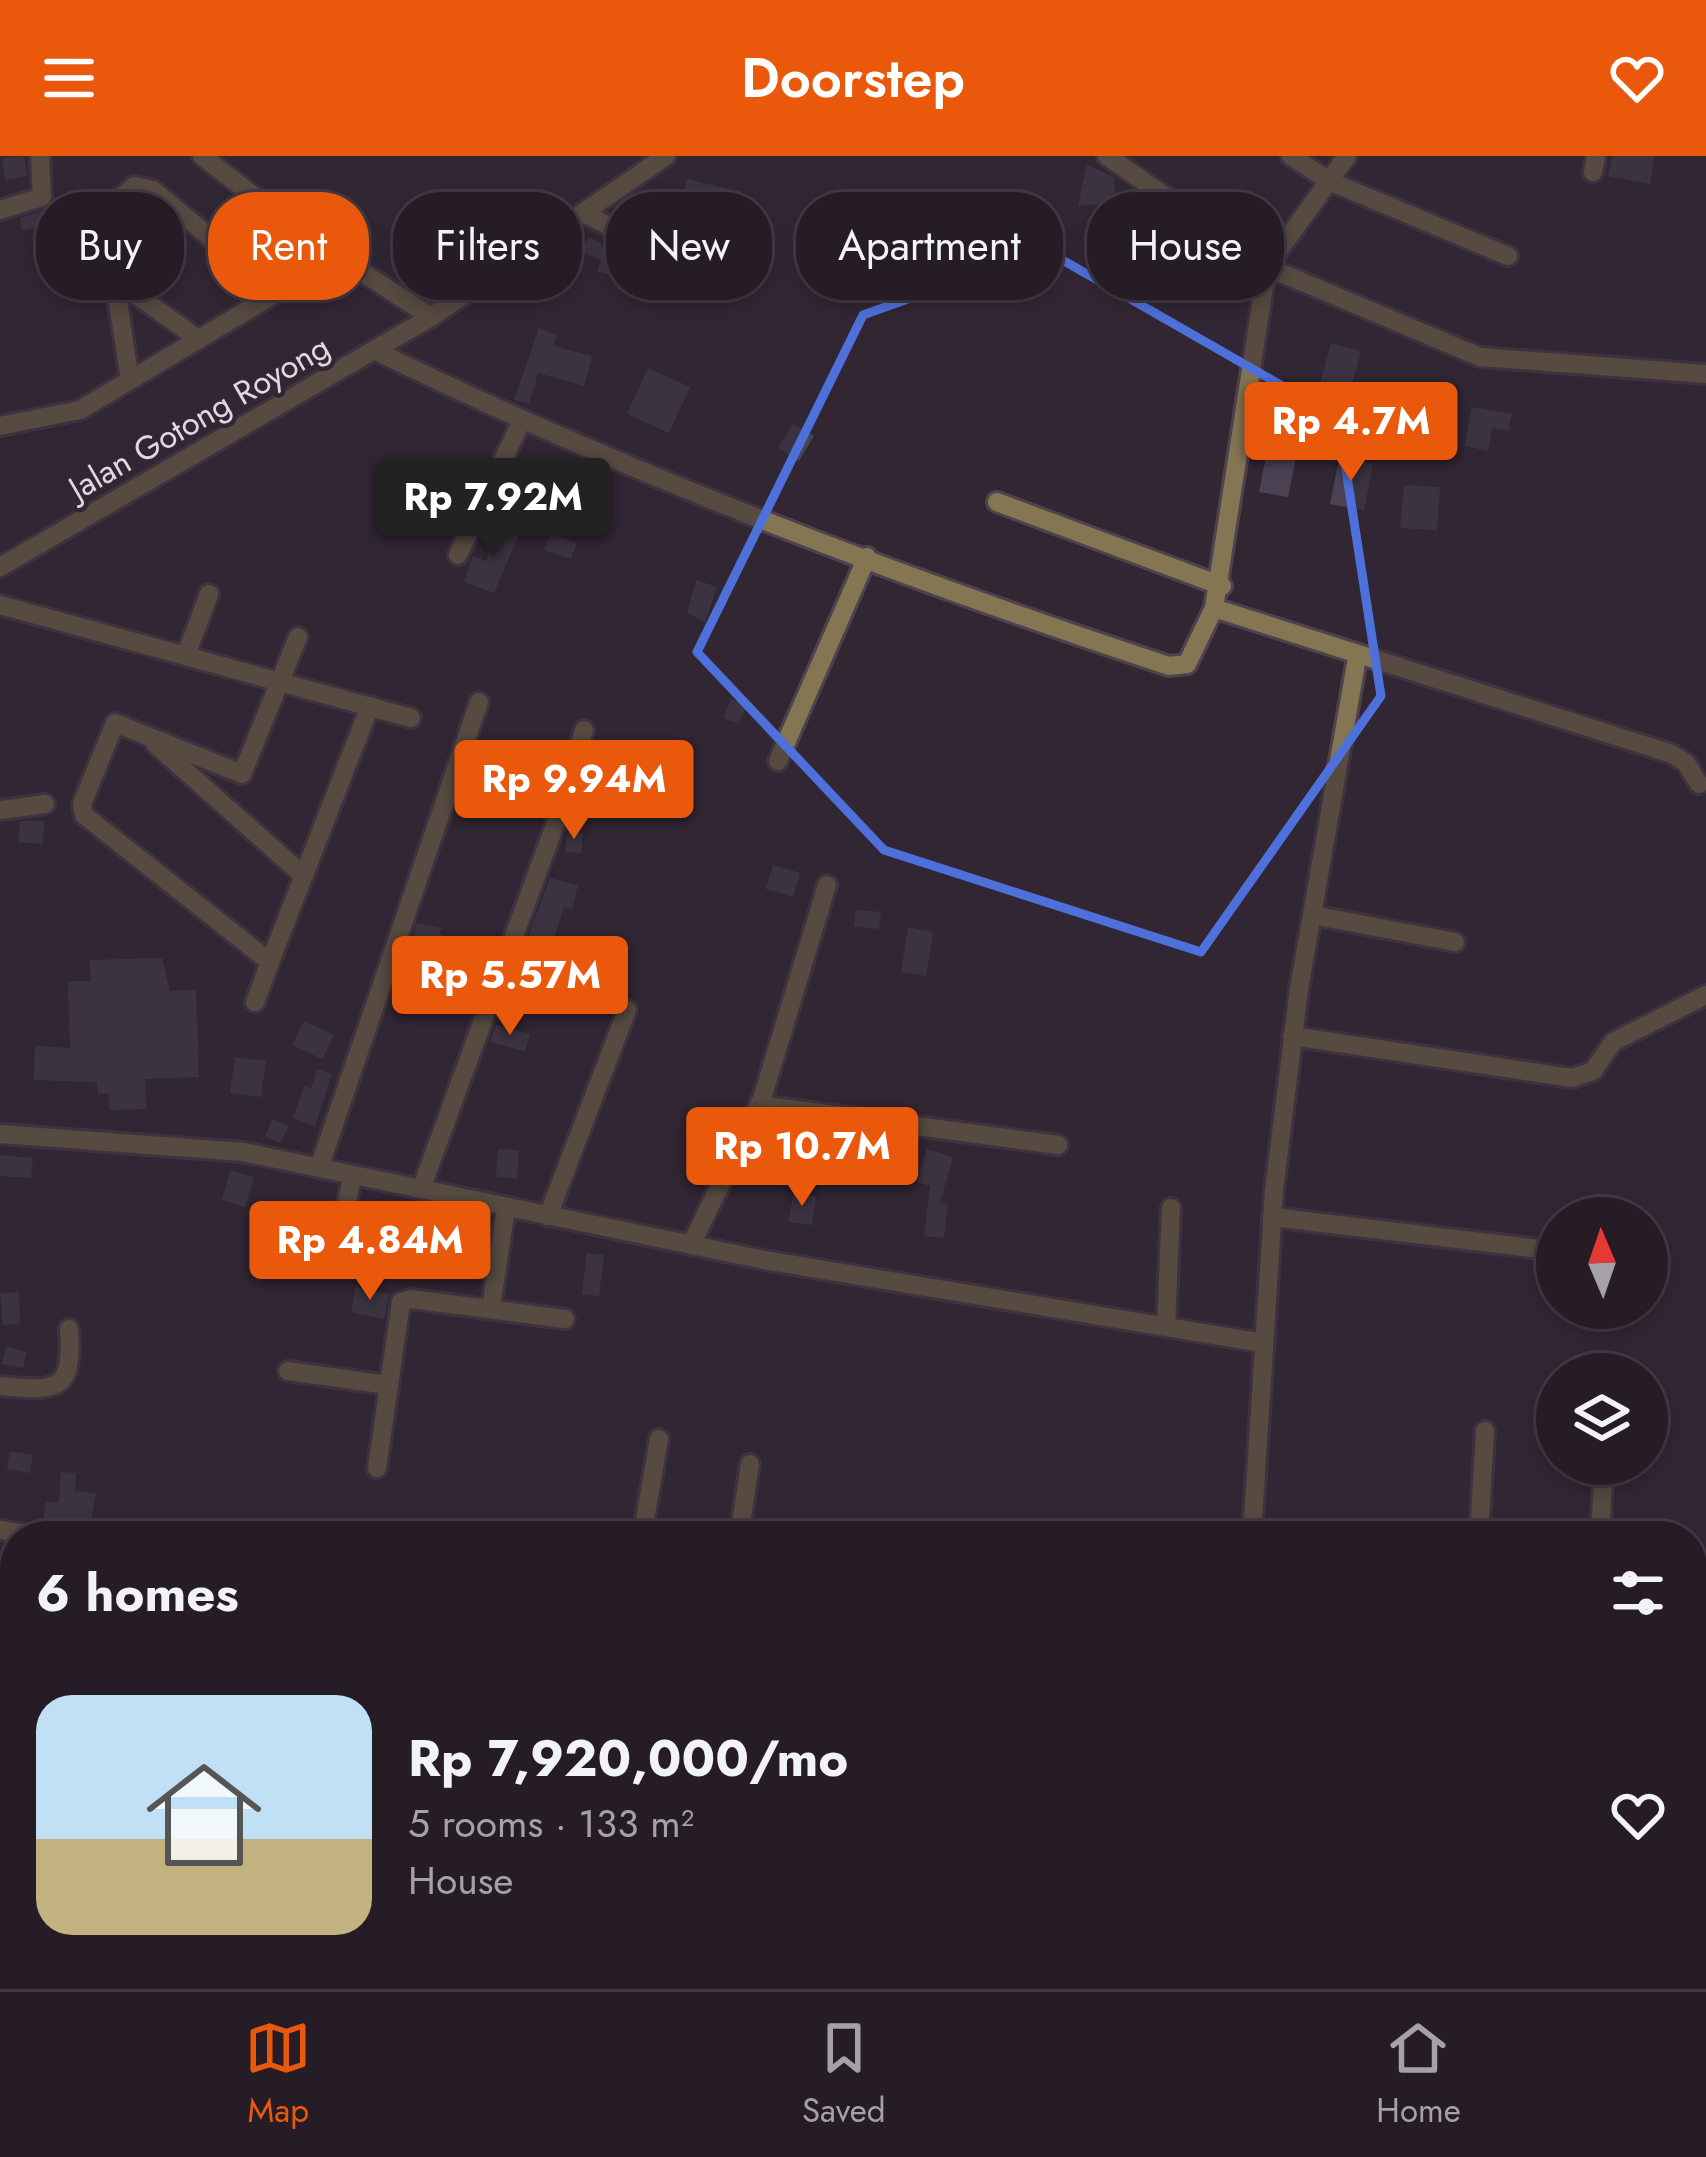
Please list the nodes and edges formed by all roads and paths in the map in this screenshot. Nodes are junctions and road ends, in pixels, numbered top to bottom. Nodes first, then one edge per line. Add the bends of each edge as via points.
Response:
1 (40, 156) edge
2 (202, 156) edge
3 (666, 156) edge
4 (1107, 156) edge
5 (1291, 156) edge
6 (1348, 156) edge
7 (1329, 182) junction
8 (251, 192) edge
9 (1159, 192) edge
10 (0, 210) edge
11 (583, 213) junction
12 (184, 219) edge
13 (606, 224) edge
14 (208, 238) edge
15 (1284, 244) edge
16 (1508, 256) dead end
17 (1284, 274) edge
18 (369, 276) edge
19 (120, 300) edge
20 (144, 300) edge
21 (264, 300) edge
22 (1262, 300) edge
23 (431, 317) junction
24 (198, 339) junction
25 (374, 350) junction
26 (1706, 374) edge
27 (130, 380) junction
28 (521, 422) junction
29 (0, 426) edge
30 (997, 502) dead end
31 (458, 555) dead end
32 (867, 557) junction
33 (0, 567) edge
34 (1222, 586) junction
35 (208, 594) dead end
36 (0, 605) edge
37 (1214, 608) junction
38 (298, 637) dead end
39 (186, 655) junction
40 (1357, 658) junction
41 (282, 681) junction
42 (479, 702) dead end
43 (370, 706) junction
44 (411, 718) dead end
45 (584, 730) dead end
46 (141, 731) junction
47 (778, 761) dead end
48 (242, 774) junction
49 (1704, 787) edge
50 (45, 804) dead end
51 (228, 809) junction
52 (0, 810) edge
53 (304, 876) junction
54 (827, 885) dead end
55 (1312, 916) junction
56 (1455, 942) dead end
57 (270, 962) junction
58 (1706, 994) edge
59 (255, 1002) dead end
60 (627, 1010) dead end
61 (1292, 1036) junction
62 (760, 1105) junction
63 (0, 1134) edge
64 (1058, 1145) dead end
65 (319, 1168) junction
66 (352, 1175) junction
67 (421, 1189) junction
68 (506, 1208) junction
69 (1171, 1208) dead end
70 (548, 1216) junction
71 (1272, 1216) junction
72 (342, 1230) dead end
73 (691, 1245) junction
74 (1536, 1248) edge
75 (491, 1307) junction
76 (566, 1319) dead end
77 (1166, 1328) junction
78 (69, 1329) dead end
79 (1263, 1342) junction
80 (288, 1371) dead end
81 (388, 1385) junction
82 (0, 1386) edge
83 (1485, 1431) dead end
84 (659, 1438) dead end
85 (750, 1464) dead end
86 (377, 1468) dead end
87 (1603, 1485) edge
88 (645, 1521) edge
89 (741, 1521) edge
90 (1253, 1521) edge
91 (1480, 1521) edge
92 (1601, 1521) edge
93 (0, 1640) edge
94 (0, 1656) edge

1 - 10 street via 42,197
2 - 8 street
3 - 11 street, Jalan Gotong Royong
4 - 9 street
5 - 7 street
6 - 7 street
7 - 15 street
7 - 16 street
11 - 13 street
11 - 23 street, Jalan Gotong Royong
12 - 14 street
17 - 26 street via 1495,362
18 - 23 street
19 - 27 street
20 - 24 street
21 - 24 street
22 - 34 street
23 - 25 street, Jalan Gotong Royong
24 - 27 street
25 - 28 street
25 - 33 street, Jalan Gotong Royong
27 - 29 street via 80,410
28 - 31 street
28 - 32 street
30 - 34 street
32 - 37 street via 1168,666 1195,655
32 - 47 street
34 - 37 street
35 - 39 street
36 - 39 street
37 - 40 street
38 - 41 street
39 - 41 street
40 - 49 street via 1672,754
40 - 55 street
41 - 43 street
41 - 48 street
42 - 65 street
43 - 44 street
43 - 53 street
45 - 67 street
46 - 48 street
46 - 51 street
46 - 57 street via 111,726 83,797 84,815
48 - 51 street
50 - 52 street
51 - 53 street
53 - 57 street
54 - 62 street
55 - 56 street
55 - 61 street
57 - 59 street
58 - 61 street via 1613,1042 1593,1071 1572,1078
60 - 70 street
61 - 71 street
62 - 64 street
62 - 73 street
63 - 65 street via 244,1152
65 - 66 street
66 - 67 street
66 - 72 street
67 - 68 street
68 - 70 street
68 - 75 street
69 - 77 street
70 - 73 street
71 - 74 street
71 - 79 street
73 - 77 street
75 - 76 street
75 - 81 street via 400,1302
77 - 79 street
78 - 82 street via 71,1367 61,1383
79 - 90 street
80 - 81 street
81 - 86 street
83 - 91 street
84 - 88 street
85 - 89 street
87 - 92 street
93 - 94 street

